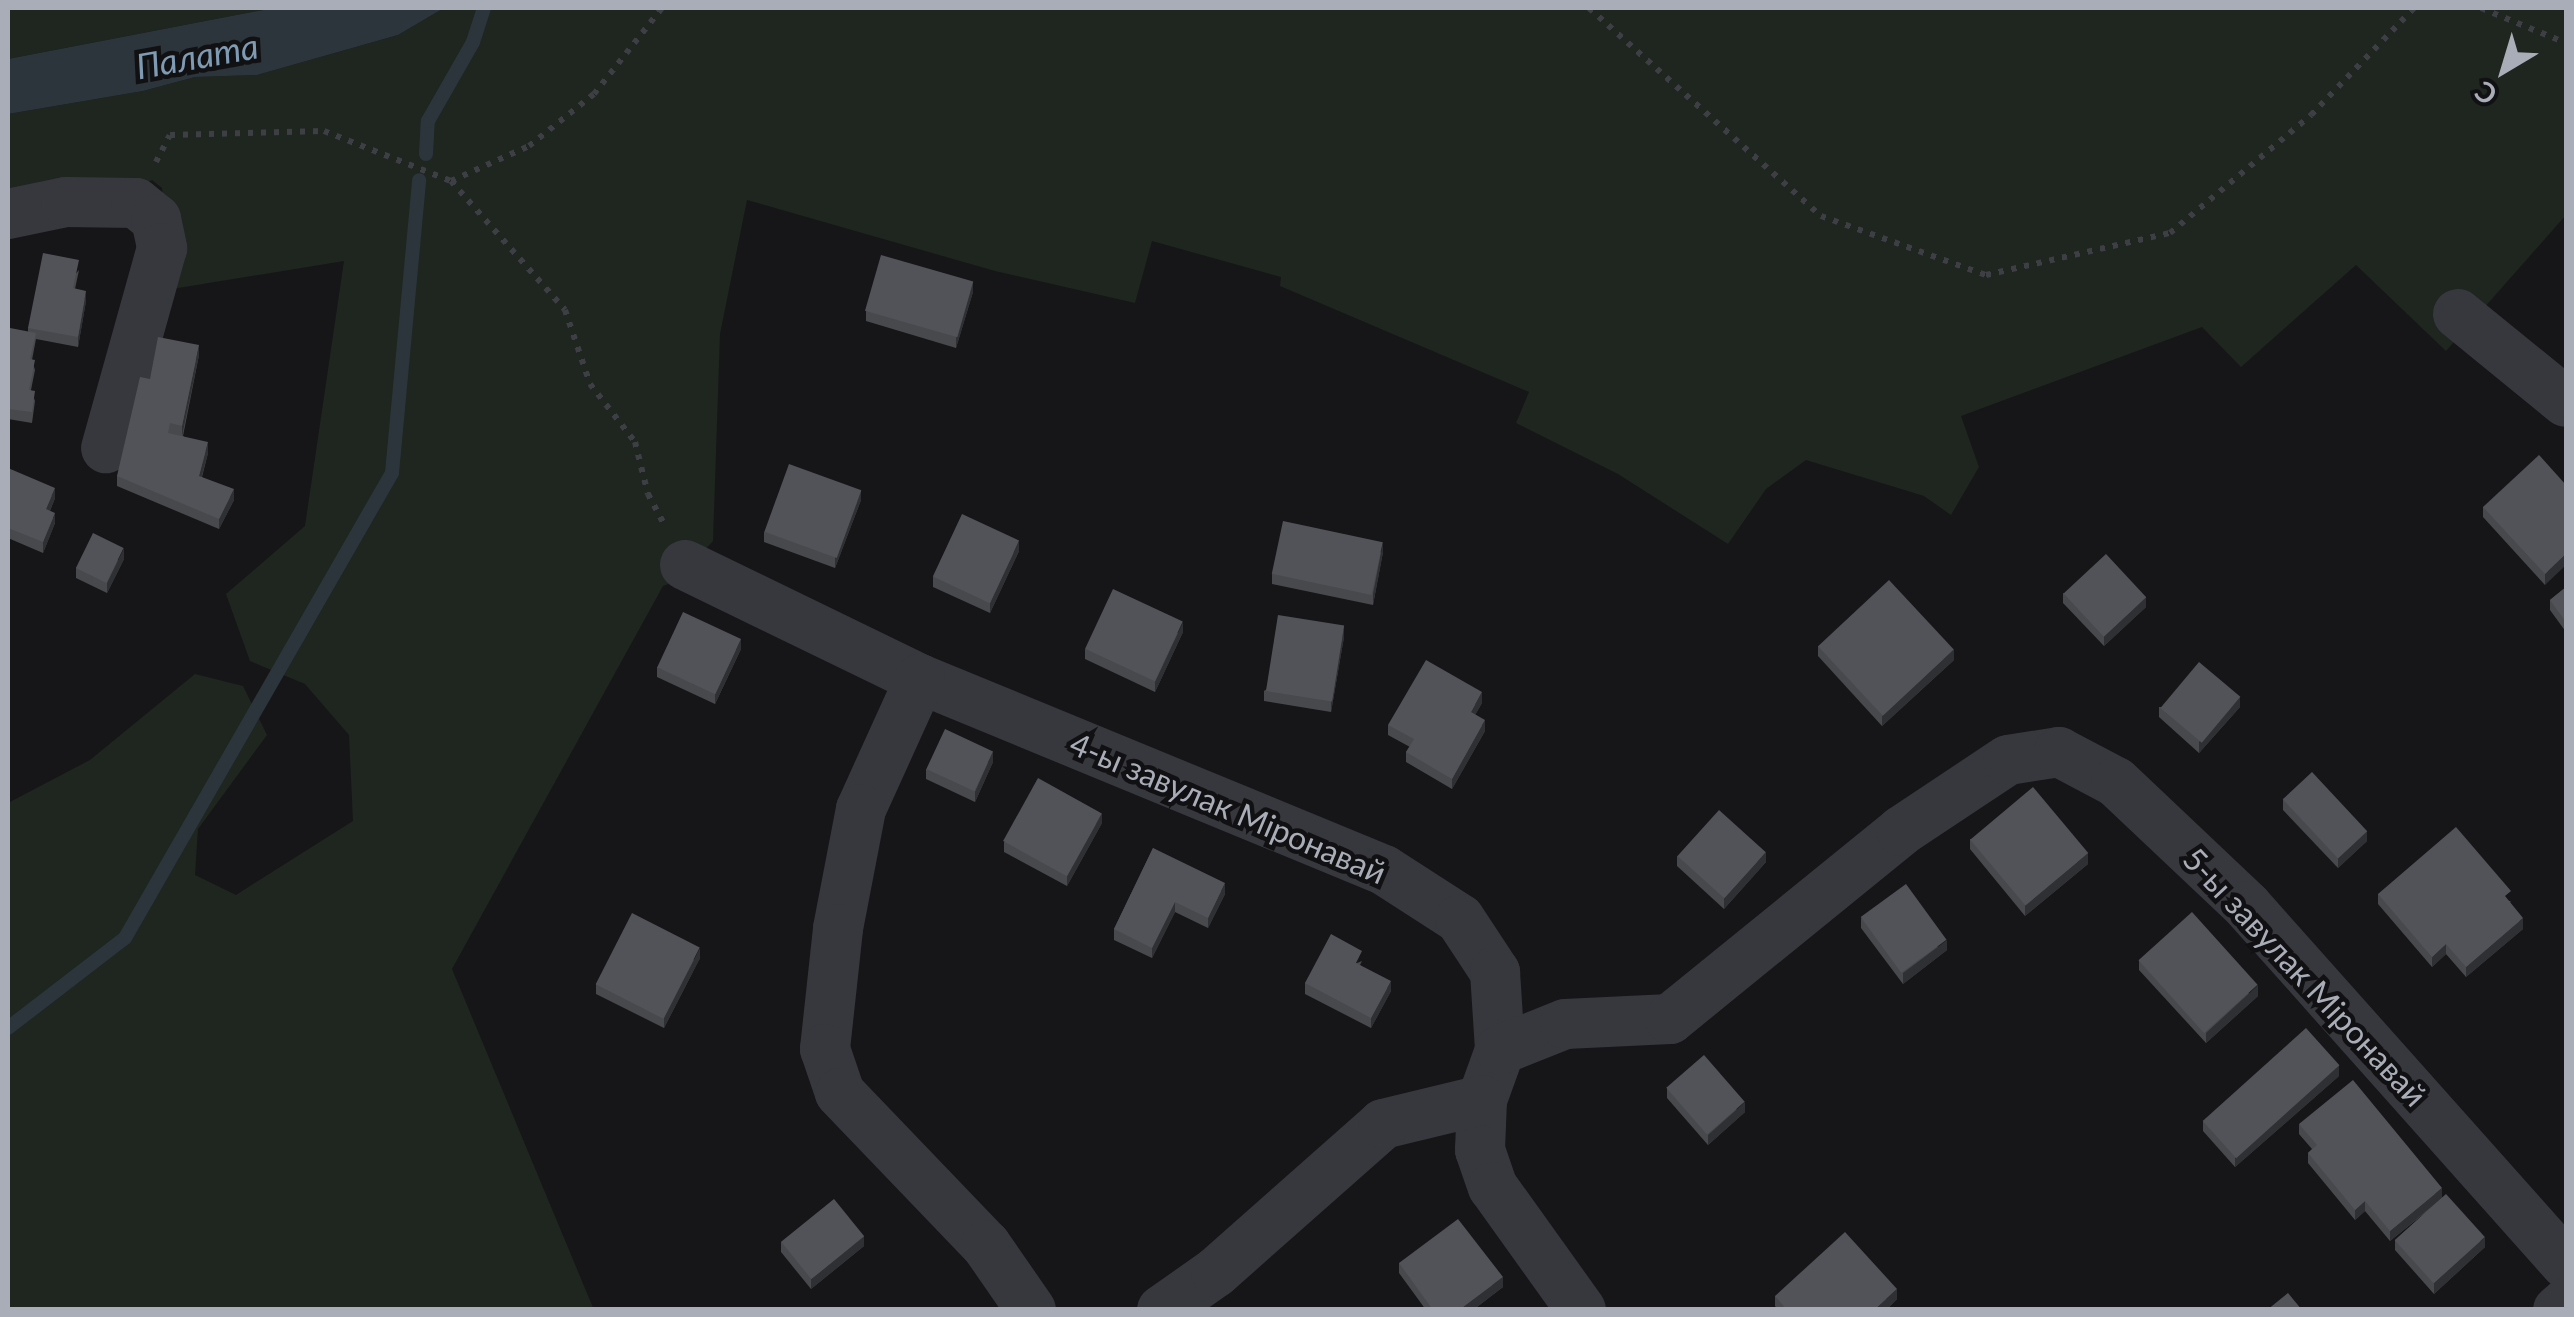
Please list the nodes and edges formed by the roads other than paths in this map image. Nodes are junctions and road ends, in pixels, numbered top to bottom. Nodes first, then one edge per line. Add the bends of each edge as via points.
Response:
1 (8, 214) edge
2 (2458, 314) dead end
3 (2566, 402) edge
4 (106, 448) dead end
5 (685, 564) road end
6 (920, 680) junction
7 (1500, 1050) junction
8 (1482, 1100) junction
9 (2566, 1264) edge
10 (2566, 1303) edge
11 (1031, 1310) edge
12 (1162, 1310) edge
13 (1581, 1310) edge
14 (2558, 1310) edge

1 - 4 street via 66,202 136,203 156,219 162,248
2 - 3 street
5 - 6 street, 4-ы завулак Міронавай
6 - 7 street, 4-ы завулак Міронавай via 1400,880 1460,919 1495,972
6 - 11 street via 861,809 825,1049 840,1093 986,1245
7 - 8 street, 4-ы завулак Міронавай
7 - 9 street, 5-ы завулак Міронавай via 1565,1024 1670,1019 1901,831 2008,760 2059,752 2116,782 2247,906
8 - 12 street via 1384,1124 1216,1272
8 - 13 street, 4-ы завулак Міронавай via 1480,1150 1494,1187
10 - 14 street

